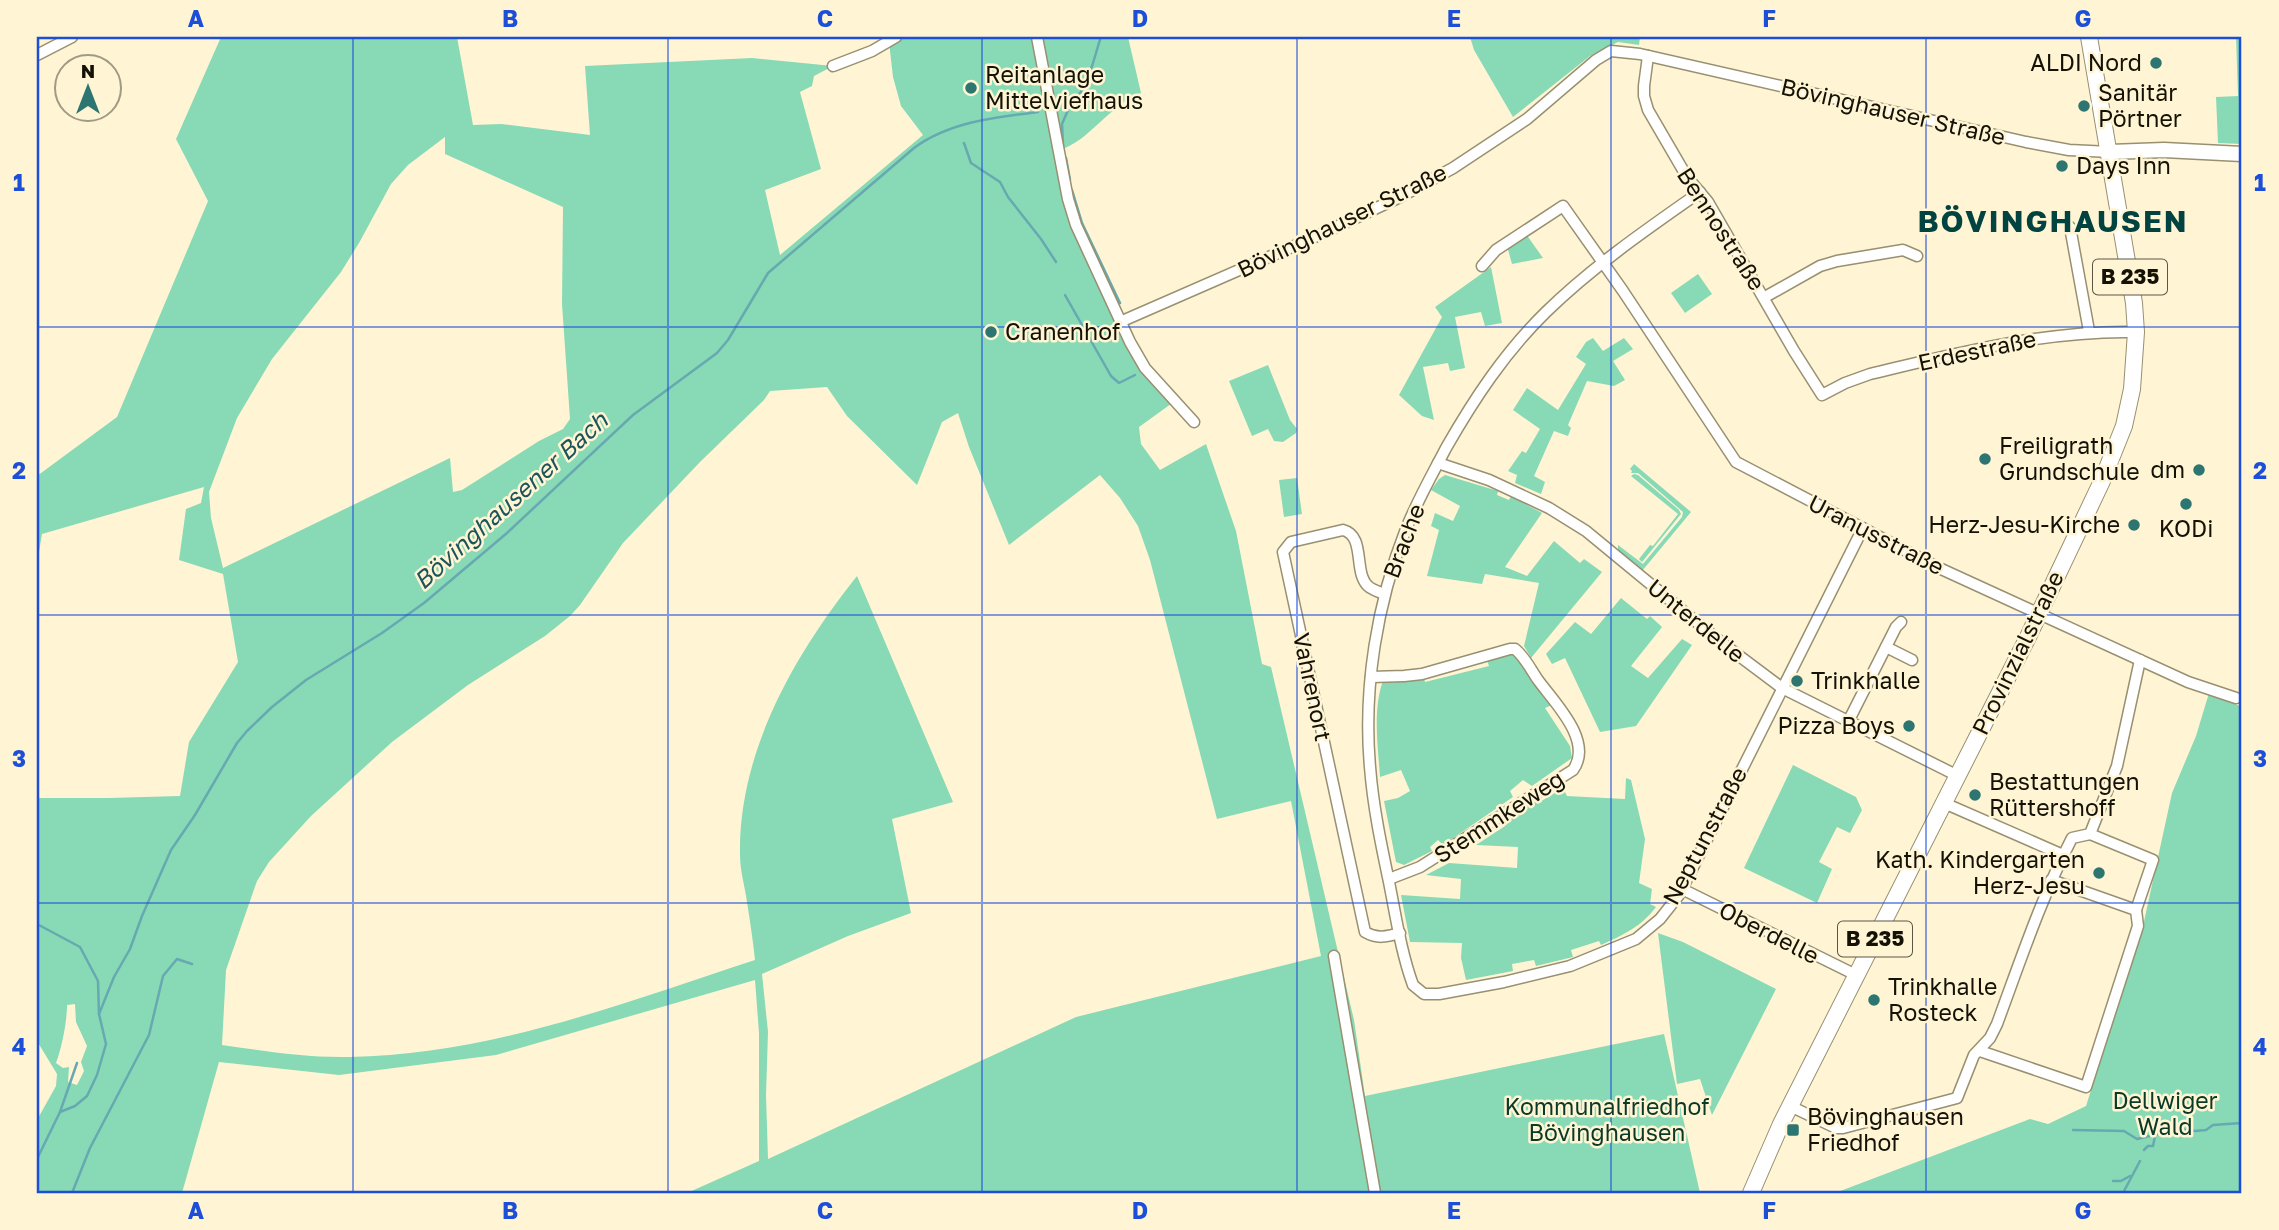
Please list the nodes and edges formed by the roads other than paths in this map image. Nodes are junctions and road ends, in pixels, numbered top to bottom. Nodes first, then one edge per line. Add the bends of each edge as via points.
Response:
1 (72, 37) edge
2 (896, 37) edge
3 (1037, 37) edge
4 (2089, 37) edge
5 (37, 55) edge
6 (1648, 56) junction
7 (833, 66) dead end
8 (2110, 152) junction
9 (2242, 154) edge
10 (1700, 192) junction
11 (2070, 227) dead end
12 (1917, 256) dead end
13 (1604, 264) junction
14 (1482, 266) dead end
15 (1765, 297) junction
16 (1120, 321) junction
17 (2089, 331) junction
18 (2136, 331) junction
19 (1822, 395) joint
20 (1194, 422) dead end
21 (1438, 463) junction
22 (1863, 528) junction
23 (1384, 594) junction
24 (2038, 615) junction
25 (1901, 622) dead end
26 (1886, 647) junction
27 (1912, 660) dead end
28 (2140, 660) junction
29 (1371, 677) junction
30 (1782, 688) junction
31 (2236, 698) dead end
32 (1849, 720) junction
33 (1958, 776) junction
34 (1944, 803) junction
35 (2090, 834) junction
36 (2063, 855) junction
37 (1389, 879) junction
38 (2051, 880) junction
39 (1682, 889) junction
40 (2136, 910) junction
41 (1400, 933) junction
42 (1334, 956) dead end
43 (1856, 975) junction
44 (1424, 994) joint
45 (1980, 1051) junction
46 (1790, 1106) junction
47 (1375, 1193) edge
48 (1751, 1193) edge

1 - 5 street
2 - 7 street
3 - 16 street via 1068,199
4 - 8 main road, Provinzialstraße / B 235
6 - 8 street, Bövinghauser Straße via 2026,142
6 - 10 street, Bennostraße via 1644,96 1648,110
6 - 16 street, Bövinghauser Straße via 1611,51 1527,118 1409,192
8 - 9 main road, Bövinghauser Straße
8 - 18 main road, Provinzialstraße / B 235
10 - 13 street, Brache
10 - 15 street, Bennostraße
11 - 17 street
12 - 15 street via 1903,250 1837,261
13 - 14 street, Uranusstraße via 1563,206 1496,250
13 - 21 street, Brache via 1546,312 1507,354
13 - 22 street, Uranusstraße via 1736,462
15 - 19 street, Bennostraße
16 - 20 street via 1145,368
17 - 18 street, Erdestraße
17 - 19 street, Erdestraße via 1896,367
18 - 24 main road, Provinzialstraße / B 235 via 2132,389 2118,442
21 - 23 street, Brache via 1405,531
21 - 30 street, Unterdelle via 1528,497 1586,531
22 - 24 street, Uranusstraße
22 - 30 street, Neptunstraße
23 - 29 street, Brache
23 - 41 street, Vahrenort via 1364,579 1349,532 1286,545 1283,552 1365,932 1381,938
24 - 28 street, Uranusstraße
24 - 33 main road, Provinzialstraße / B 235
25 - 26 street
26 - 27 street
26 - 32 street
28 - 31 street, Uranusstraße
28 - 35 street via 2117,766
29 - 37 street, Brache via 1370,765
29 - 37 street, Stemmkeweg via 1422,674 1516,649 1573,729 1579,751 1573,770 1420,867
30 - 32 street, Unterdelle
30 - 39 street, Neptunstraße
32 - 33 street, Unterdelle
33 - 34 main road, Provinzialstraße / B 235
34 - 36 street
34 - 43 main road, Provinzialstraße / B 235
35 - 36 street via 2071,838
35 - 40 street via 2153,860
36 - 38 street
37 - 41 street, Brache
38 - 40 street
38 - 45 street via 1997,1024
39 - 43 street, Oberdelle
39 - 44 street, Neptunstraße via 1660,919 1636,939 1604,953 1504,982
40 - 45 street via 2138,926 2086,1087
41 - 44 street, Brache via 1413,985
42 - 47 street
43 - 46 main road, Provinzialstraße / B 235
45 - 46 street via 1952,1101 1843,1128
46 - 48 main road, Provinzialstraße / B 235

